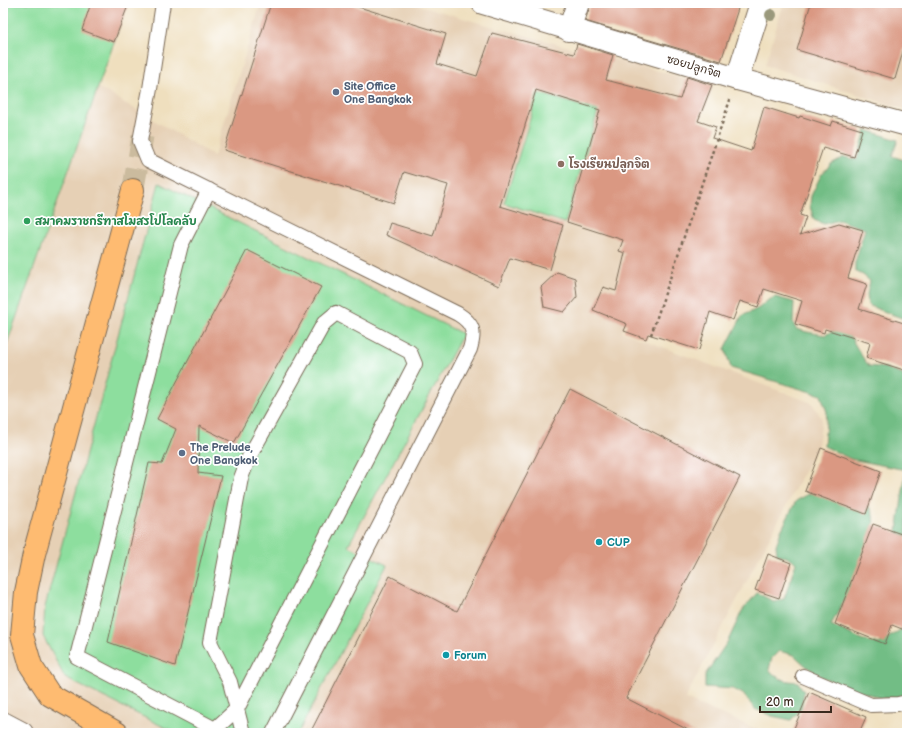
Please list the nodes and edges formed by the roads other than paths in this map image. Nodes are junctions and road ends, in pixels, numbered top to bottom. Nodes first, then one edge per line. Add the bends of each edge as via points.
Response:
1 (163, 3) edge
2 (483, 3) edge
3 (578, 3) edge
4 (761, 3) edge
5 (569, 30) junction
6 (737, 79) junction
7 (907, 125) edge
8 (133, 190) tunnel mouth
9 (209, 190) junction
10 (803, 676) dead end
11 (907, 702) edge
12 (237, 709) junction
13 (3, 723) edge
14 (22, 733) edge
15 (117, 733) edge
16 (243, 733) edge
17 (273, 733) edge

1 - 9 lane via 140,141 148,160
2 - 5 street, ซอยปลูกจิต
3 - 5 street
4 - 6 street
5 - 6 street, ซอยปลูกจิต
6 - 7 street, ซอยปลูกจิต
8 - 15 highway via 34,554 26,592 22,635 31,666 50,695
9 - 12 lane via 181,245 77,657 215,729
9 - 17 lane via 458,314 467,320 472,328 470,349
10 - 11 lane via 871,705
12 - 12 lane via 230,682 210,642 241,478 249,457 324,323 336,313 410,352 416,364
12 - 16 lane
13 - 14 street

